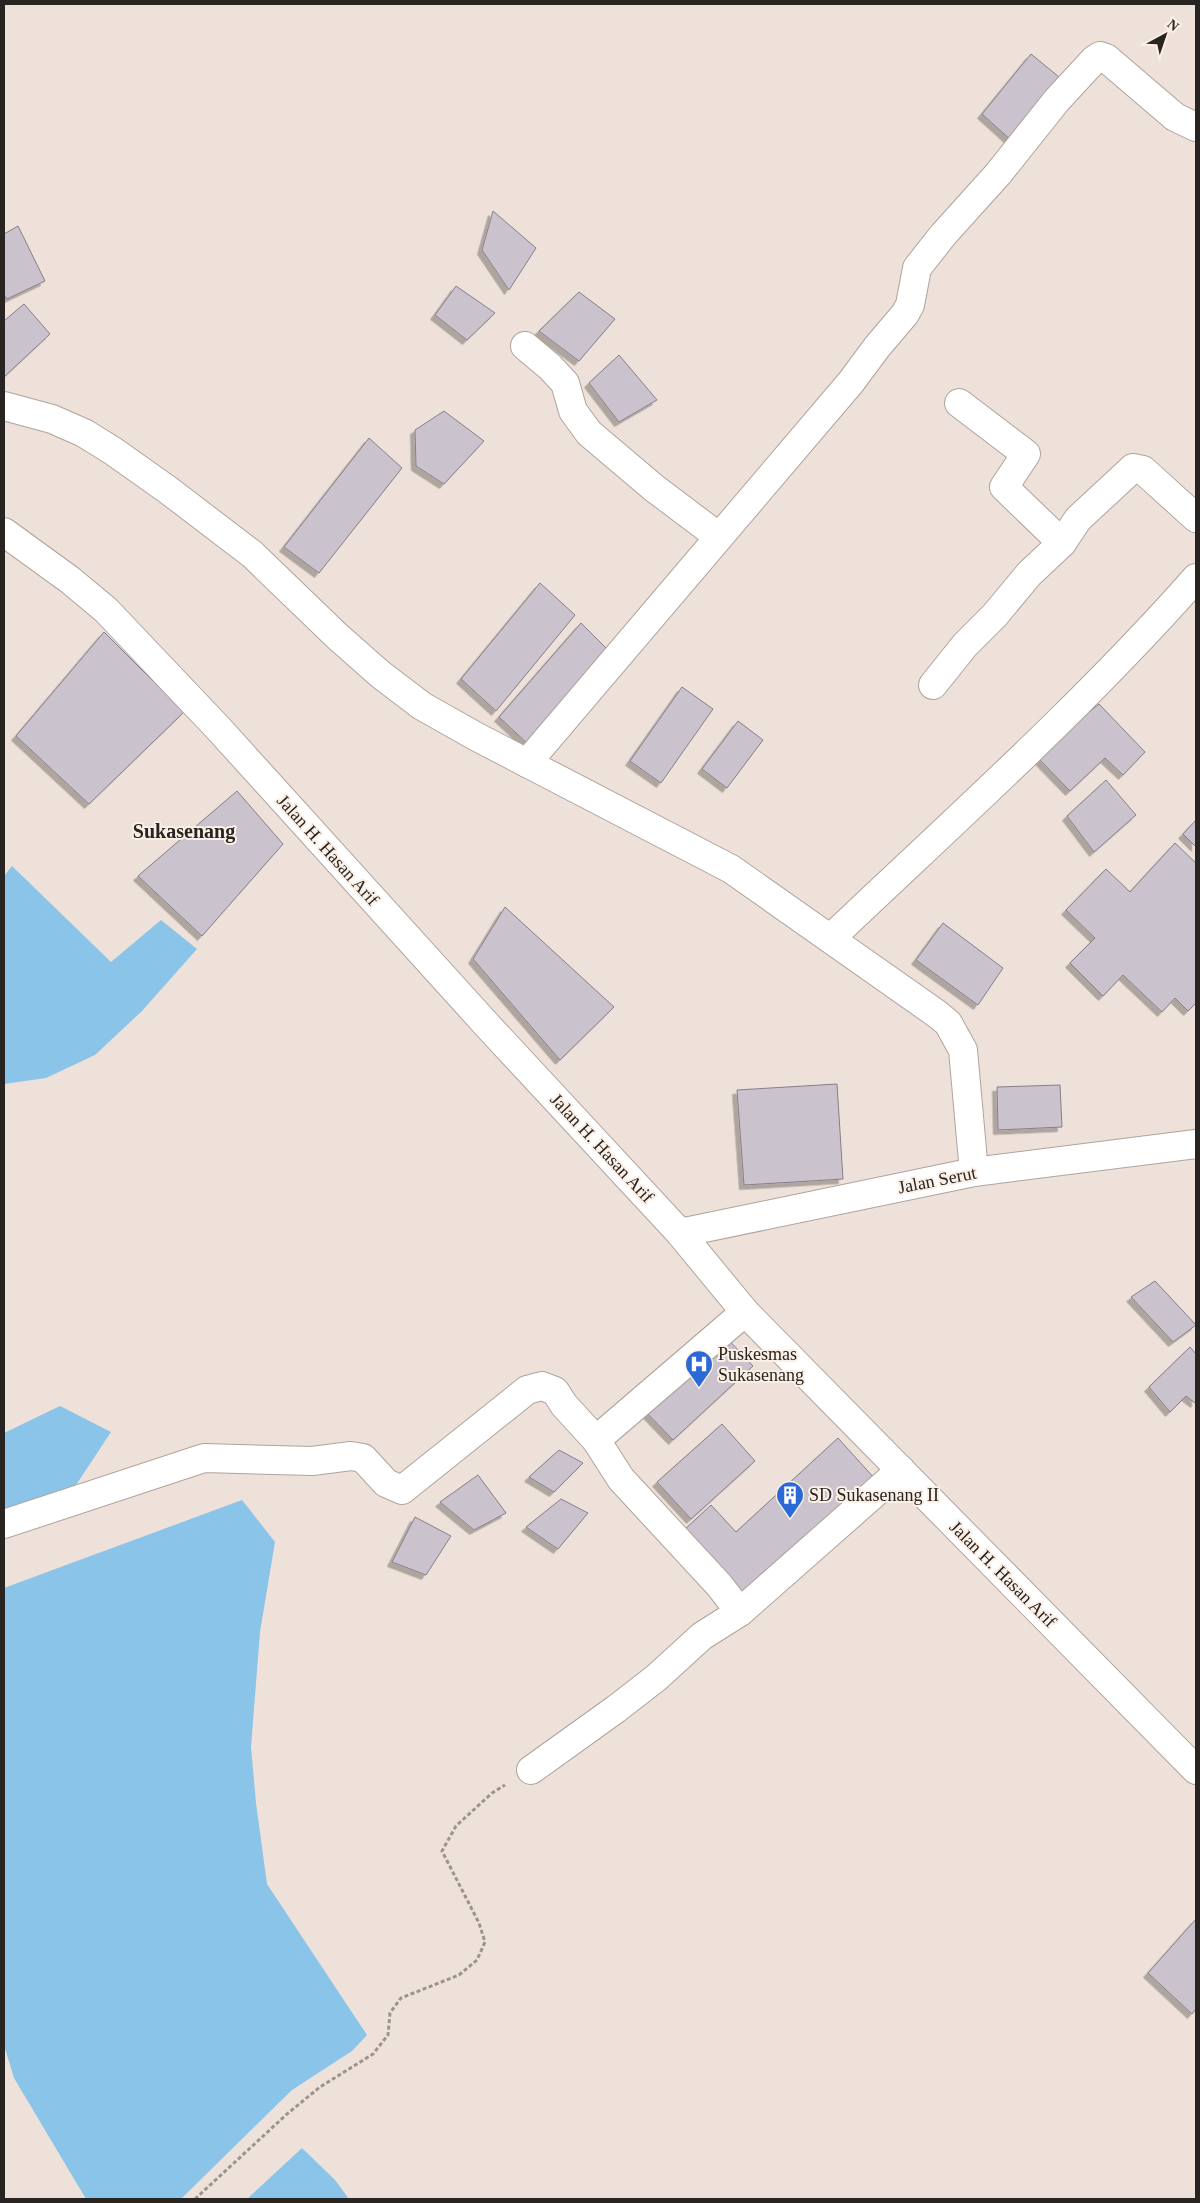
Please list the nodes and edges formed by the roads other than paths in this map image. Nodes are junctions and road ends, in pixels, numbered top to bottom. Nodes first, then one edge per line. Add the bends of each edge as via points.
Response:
1 (1196, 127) edge
2 (525, 346) dead end
3 (958, 403) dead end
4 (4, 406) edge
5 (1196, 518) edge
6 (4, 532) edge
7 (719, 537) junction
8 (1062, 543) junction
9 (1196, 578) edge
10 (933, 686) dead end
11 (527, 763) junction
12 (831, 938) junction
13 (1196, 1144) edge
14 (974, 1172) junction
15 (680, 1233) junction
16 (745, 1312) junction
17 (596, 1440) junction
18 (902, 1470) junction
19 (4, 1524) edge
20 (740, 1612) junction
21 (531, 1770) road end
22 (1196, 1770) edge

1 - 7 street via 1175,117 1106,58 1097,57 916,268 910,305 905,314
2 - 7 street via 565,383 573,411 589,433
3 - 8 street via 1026,454 1004,487
4 - 11 street via 68,425 113,451 252,554 337,636 422,706
5 - 8 street via 1143,470 1133,468 1078,519
6 - 15 street, Jalan H. Hasan Arif via 106,610
7 - 11 street
8 - 10 street via 1029,574
9 - 12 street via 1139,642
11 - 12 street via 731,869
12 - 14 street via 937,1014 956,1035 966,1069
13 - 14 street, Jalan Serut
14 - 15 street, Jalan Serut
15 - 16 street, Jalan H. Hasan Arif
16 - 17 street
16 - 18 street, Jalan H. Hasan Arif
17 - 19 street via 555,1391 542,1386 527,1390 402,1490 386,1483 363,1458 352,1456 312,1461 204,1458
17 - 20 street via 621,1479 719,1584
18 - 20 street
18 - 22 street, Jalan H. Hasan Arif
20 - 21 street via 702,1636 630,1699

